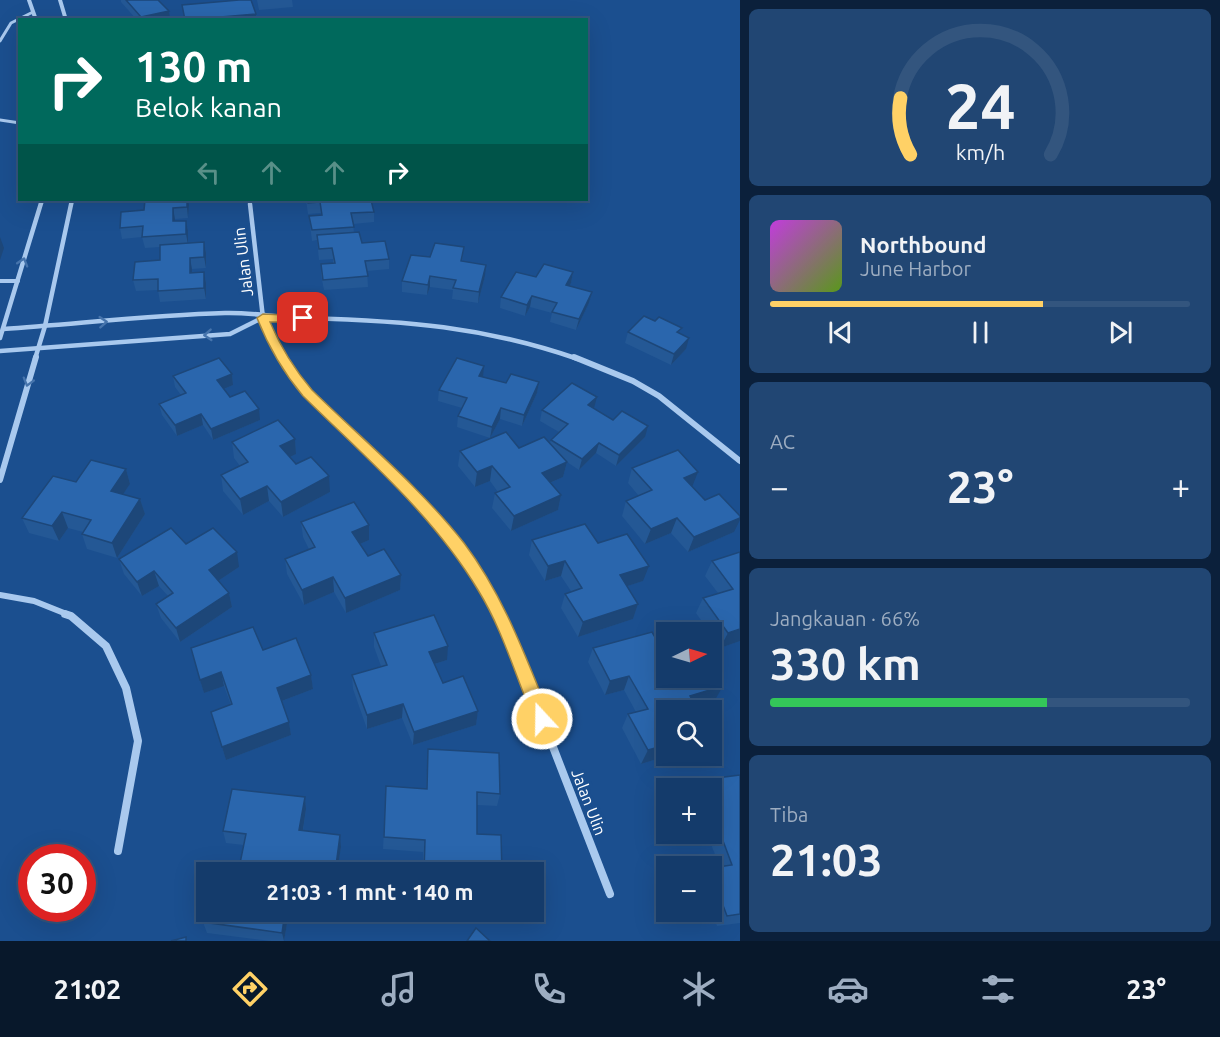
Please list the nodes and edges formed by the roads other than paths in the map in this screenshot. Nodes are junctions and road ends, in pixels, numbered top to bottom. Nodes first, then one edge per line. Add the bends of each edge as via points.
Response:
1 (29, 0) edge
2 (60, 0) edge
3 (33, 12) junction
4 (21, 18) edge
5 (35, 18) edge
6 (65, 18) edge
7 (18, 20) edge
8 (0, 41) edge
9 (0, 120) edge
10 (18, 123) edge
11 (42, 201) edge
12 (72, 201) edge
13 (250, 204) dead end
14 (0, 281) edge
15 (18, 281) junction
16 (263, 318) junction
17 (45, 326) junction
18 (3, 329) junction
19 (0, 338) edge
20 (39, 347) junction
21 (0, 351) edge
22 (740, 461) edge
23 (0, 480) edge
24 (0, 596) edge
25 (118, 851) dead end
26 (610, 894) dead end

1 - 3 street
2 - 6 street
3 - 4 lane
3 - 5 street
7 - 8 lane via 11,23
9 - 10 lane
15 -> 11 street
12 - 17 street
13 - 16 street, Jalan Ulin
14 - 15 lane
15 - 18 street
17 -> 16 street via 227,313
16 -> 20 street via 230,334
16 - 22 street via 384,320 443,326 573,356 646,388
16 - 26 street, Jalan Ulin via 290,373 426,510 459,547 484,587 508,631
17 - 18 street
17 - 20 street
18 - 19 street
20 - 21 street
20 -> 23 street
24 - 25 street via 34,602 70,616 106,646 126,688 138,741

